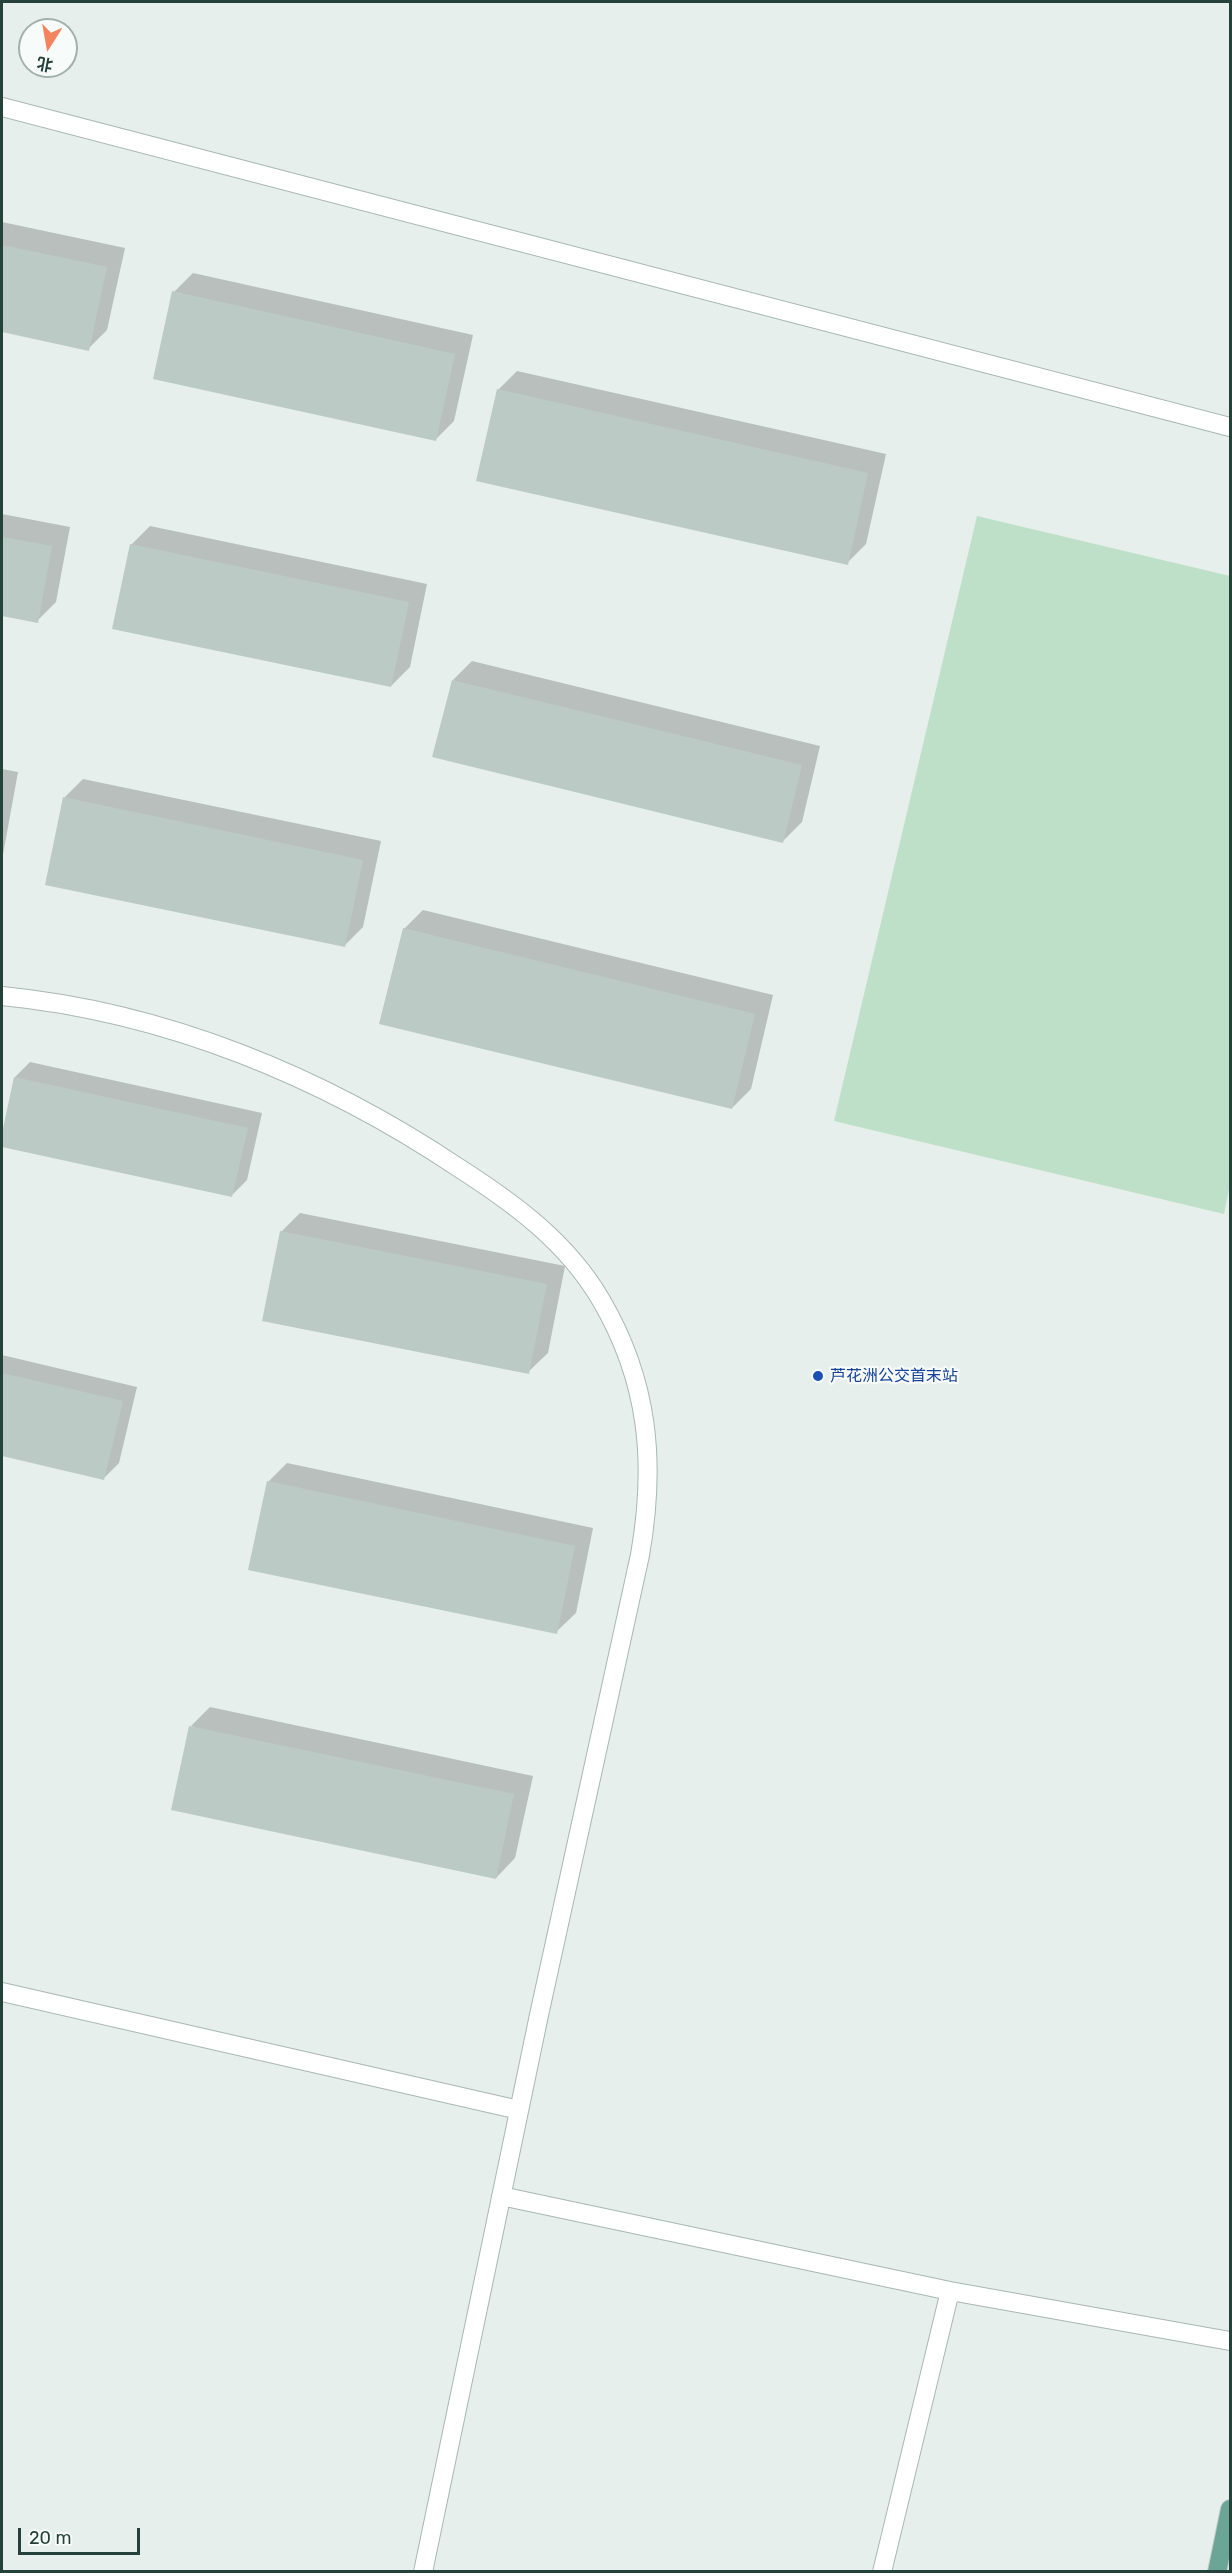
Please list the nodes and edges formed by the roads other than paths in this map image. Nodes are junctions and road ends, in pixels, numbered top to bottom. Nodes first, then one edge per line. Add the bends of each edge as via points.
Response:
1 (2, 107) edge
2 (1230, 426) edge
3 (2, 996) edge
4 (2, 1992) edge
5 (519, 2110) junction
6 (501, 2196) junction
7 (950, 2291) junction
8 (1230, 2341) edge
9 (1230, 2509) edge
10 (423, 2571) edge
11 (882, 2571) edge
12 (1217, 2571) edge

1 - 2 street
3 - 5 street via 99,1012 173,1031 276,1068 364,1110 512,1202 546,1231 582,1272 621,1339 636,1380 645,1424 650,1467 647,1511
4 - 5 street
5 - 6 street
6 - 7 street
6 - 10 street
7 - 8 street
7 - 11 street
9 - 12 main road

